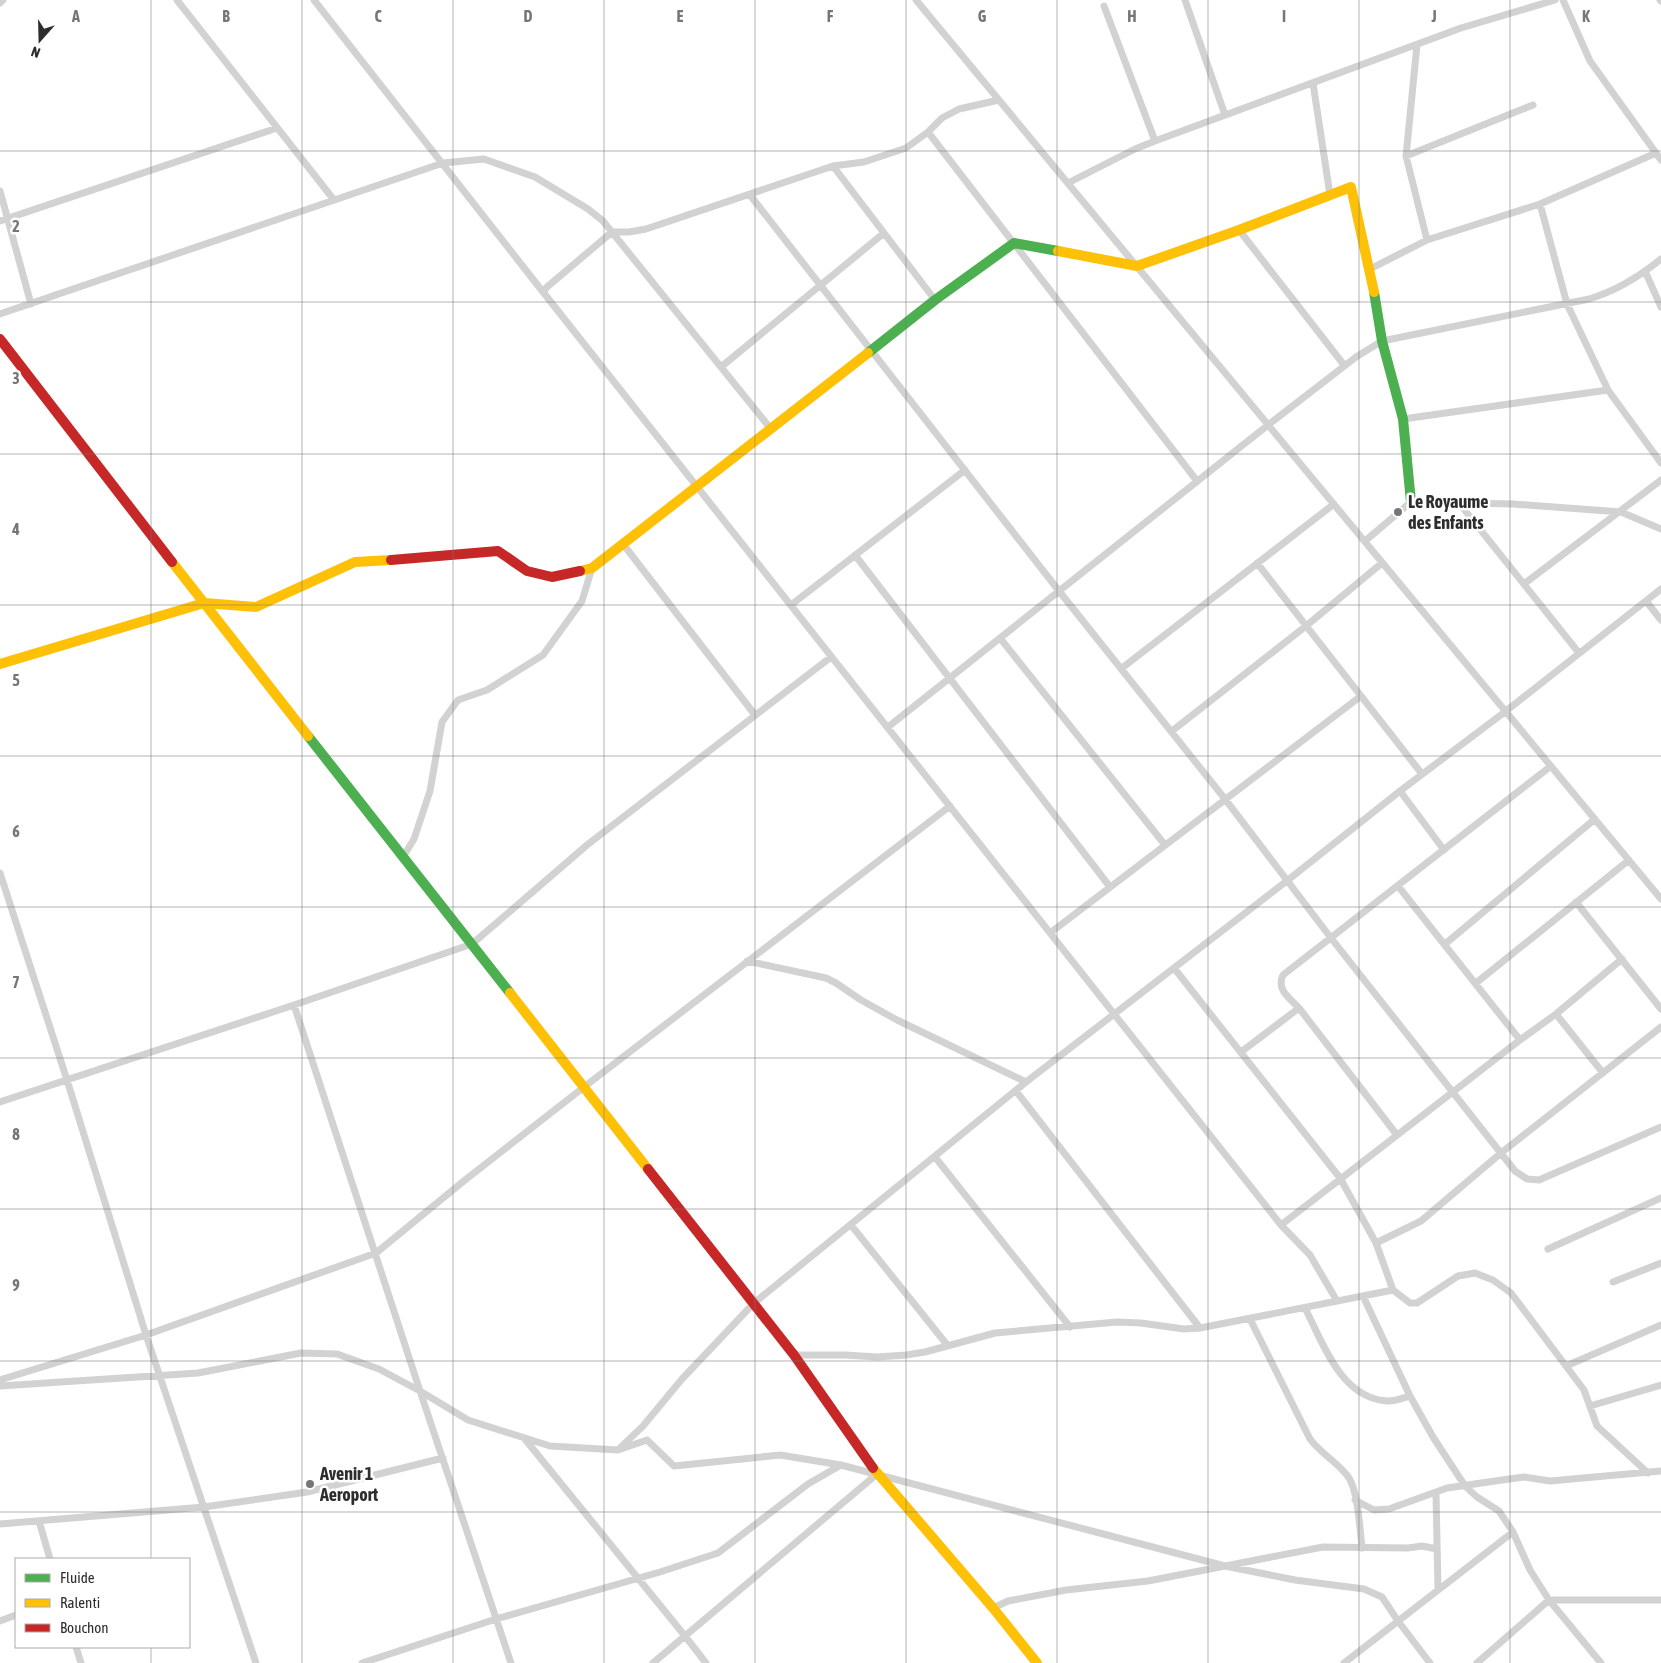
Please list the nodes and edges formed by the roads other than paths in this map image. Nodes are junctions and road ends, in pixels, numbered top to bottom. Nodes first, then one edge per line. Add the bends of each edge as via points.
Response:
1 (3, 0) edge
2 (177, 0) edge
3 (314, 0) edge
4 (1185, 0) edge
5 (1555, 0) edge
6 (1563, 0) edge
7 (919, 1) edge
8 (0, 3) edge
9 (1104, 6) dead end
10 (1417, 44) junction
11 (1313, 82) junction
12 (999, 100) junction
13 (1533, 105) dead end
14 (1225, 115) junction
15 (277, 128) junction
16 (928, 132) junction
17 (1155, 141) junction
18 (1656, 153) junction
19 (1406, 156) junction
20 (1661, 160) edge
21 (443, 163) junction
22 (833, 166) junction
23 (1068, 183) junction
24 (0, 191) edge
25 (750, 195) junction
26 (1330, 195) junction
27 (334, 200) junction
28 (1540, 204) junction
29 (8, 219) junction
30 (0, 221) edge
31 (1239, 230) junction
32 (612, 232) junction
33 (884, 233) junction
34 (1427, 240) junction
35 (1014, 243) junction
36 (1661, 259) edge
37 (1137, 266) junction
38 (1370, 269) junction
39 (1645, 271) junction
40 (820, 286) junction
41 (543, 292) junction
42 (936, 300) junction
43 (31, 304) junction
44 (1567, 304) junction
45 (1661, 307) edge
46 (0, 314) edge
47 (0, 339) edge
48 (1382, 340) junction
49 (871, 350) junction
50 (1344, 366) junction
51 (721, 367) junction
52 (1608, 390) junction
53 (1402, 419) junction
54 (1268, 424) junction
55 (771, 429) junction
56 (1661, 462) edge
57 (965, 470) junction
58 (1661, 480) edge
59 (1197, 481) junction
60 (697, 486) junction
61 (1411, 502) junction
62 (1459, 503) junction
63 (1334, 504) junction
64 (1621, 512) junction
65 (1661, 530) edge
66 (1365, 541) junction
67 (623, 544) junction
68 (855, 555) junction
69 (1382, 562) junction
70 (1257, 563) junction
71 (592, 568) junction
72 (1524, 584) junction
73 (1661, 589) edge
74 (1059, 591) junction
75 (1646, 601) junction
76 (204, 603) junction
77 (791, 606) junction
78 (1661, 620) edge
79 (1306, 626) junction
80 (1000, 638) junction
81 (1579, 653) junction
82 (832, 656) junction
83 (0, 664) edge
84 (1122, 668) junction
85 (950, 678) junction
86 (1360, 696) junction
87 (1506, 711) junction
88 (755, 715) junction
89 (888, 727) junction
90 (1172, 731) junction
91 (1551, 766) junction
92 (1422, 774) junction
93 (1400, 791) junction
94 (1226, 799) junction
95 (950, 806) junction
96 (1595, 819) junction
97 (1165, 845) junction
98 (1444, 850) junction
99 (403, 857) junction
100 (1629, 860) junction
101 (0, 873) edge
102 (1288, 880) junction
103 (1398, 886) junction
104 (1110, 887) junction
105 (1661, 899) edge
106 (1576, 902) junction
107 (1050, 933) junction
108 (1331, 938) junction
109 (472, 944) junction
110 (1445, 944) junction
111 (1622, 959) junction
112 (748, 961) junction
113 (1174, 968) junction
114 (1476, 983) junction
115 (294, 1005) junction
116 (1299, 1008) junction
117 (1661, 1009) edge
118 (1114, 1014) junction
119 (1556, 1014) junction
120 (1661, 1027) edge
121 (1520, 1040) junction
122 (1241, 1052) junction
123 (1603, 1073) junction
124 (67, 1080) junction
125 (1026, 1082) junction
126 (584, 1086) junction
127 (1016, 1091) junction
128 (1452, 1092) junction
129 (0, 1102) edge
130 (1661, 1127) edge
131 (1396, 1135) junction
132 (1501, 1153) junction
133 (935, 1157) junction
134 (1340, 1178) junction
135 (1661, 1198) edge
136 (851, 1225) junction
137 (1281, 1225) junction
138 (1376, 1243) junction
139 (1548, 1249) dead end
140 (376, 1254) junction
141 (1661, 1263) edge
142 (1612, 1282) dead end
143 (1393, 1290) junction
144 (1363, 1296) junction
145 (1337, 1302) junction
146 (754, 1303) junction
147 (1305, 1308) junction
148 (1250, 1319) junction
149 (1661, 1325) edge
150 (1070, 1327) junction
151 (1200, 1328) junction
152 (146, 1335) junction
153 (948, 1346) junction
154 (794, 1355) junction
155 (1566, 1366) junction
156 (159, 1375) junction
157 (0, 1380) edge
158 (1661, 1385) edge
159 (0, 1386) edge
160 (420, 1391) junction
161 (1410, 1396) junction
162 (1590, 1406) junction
163 (523, 1437) junction
164 (618, 1450) junction
165 (444, 1458) junction
166 (841, 1465) junction
167 (1661, 1471) edge
168 (1648, 1473) junction
169 (877, 1474) junction
170 (1465, 1486) junction
171 (1436, 1493) junction
172 (1355, 1500) junction
173 (204, 1507) junction
174 (39, 1521) junction
175 (0, 1524) edge
176 (1513, 1532) junction
177 (1362, 1548) junction
178 (1437, 1549) junction
179 (50, 1558) edge
180 (1225, 1566) junction
181 (639, 1579) junction
182 (1438, 1590) junction
183 (1549, 1600) junction
184 (1661, 1600) edge
185 (994, 1608) junction
186 (15, 1615) edge
187 (496, 1619) junction
188 (0, 1620) edge
189 (1398, 1621) junction
190 (685, 1636) junction
191 (76, 1648) edge
192 (81, 1663) edge
193 (256, 1663) edge
194 (362, 1663) edge
195 (511, 1663) edge
196 (653, 1663) edge
197 (706, 1663) edge
198 (1037, 1663) edge
199 (1344, 1663) edge
200 (1430, 1663) edge
201 (1477, 1663) edge
202 (1602, 1663) edge

1 - 8 street
2 - 15 street
3 - 21 street
4 - 14 street
5 - 10 street
6 - 18 street via 1590,61
7 - 12 street
9 - 17 street
10 - 11 street
10 - 19 street
11 - 14 street
11 - 26 street
12 - 16 street via 959,109 942,118
12 - 23 street
13 - 19 street
14 - 17 street
15 - 27 street
15 - 29 street
16 - 22 street via 906,148 864,162
16 - 35 street
17 - 23 street
18 - 20 street
18 - 28 street
19 - 34 street
21 - 27 street
21 - 32 street via 484,159 535,177 588,209
21 - 41 street
22 - 25 street
22 - 33 street
23 - 37 street
24 - 29 street
25 - 32 street via 646,229
25 - 40 street
26 - 31 street
26 - 38 street via 1351,187
27 - 43 street
28 - 34 street
28 - 44 street
29 - 30 street
29 - 43 street
31 - 37 street
31 - 50 street
32 - 41 street
32 - 51 street
33 - 40 street
33 - 42 street
34 - 38 street
35 - 37 street
35 - 42 street
35 - 59 street
36 - 39 street
37 - 54 street
38 - 48 street
39 - 44 street via 1599,296
39 - 45 street
40 - 49 street
40 - 51 street
41 - 60 street
42 - 49 street
43 - 46 street
44 - 48 street
44 - 52 street
47 - 76 street
48 - 50 street
48 - 53 street
49 - 55 street
49 - 57 street
50 - 54 street
51 - 55 street
52 - 53 street
52 - 56 street
53 - 61 street
54 - 59 street
54 - 63 street
55 - 60 street
57 - 68 street
57 - 74 street
58 - 64 street
59 - 74 street
60 - 67 street
60 - 77 street
61 - 62 street
61 - 66 street
62 - 64 street
62 - 72 street
63 - 66 street
63 - 70 street
64 - 65 street
64 - 72 street
66 - 69 street
67 - 71 street
67 - 88 street
68 - 77 street
68 - 85 street
69 - 79 street
69 - 87 street
70 - 79 street
70 - 84 street
71 - 76 street via 552,577 527,571 498,551 355,562 256,607
71 - 99 street via 582,601 543,655 487,690 458,700 442,722 430,791 414,838
72 - 81 street
73 - 75 street
74 - 80 street
74 - 84 street
75 - 78 street
75 - 81 street
76 - 83 street
76 - 99 street
77 - 82 street
79 - 86 street
79 - 90 street
80 - 85 street
80 - 97 street
81 - 87 street
82 - 88 street
82 - 89 street
84 - 90 street
85 - 89 street
85 - 104 street
86 - 92 street
86 - 94 street
87 - 91 street
87 - 92 street
88 - 109 street via 587,845
89 - 95 street
90 - 94 street
91 - 96 street
91 - 98 street
92 - 93 street
93 - 98 street
93 - 102 street
94 - 97 street
94 - 102 street
95 - 107 street
95 - 112 street
96 - 100 street
96 - 110 street
97 - 104 street
98 - 103 street
99 - 109 street
100 - 105 street
100 - 106 street
101 - 124 street
102 - 108 street
102 - 113 street
103 - 108 street
103 - 110 street
104 - 107 street
106 - 111 street
106 - 114 street
107 - 118 street
108 - 116 street via 1283,974 1281,989
108 - 128 street
109 - 115 street
109 - 126 street
110 - 114 street
111 - 117 street
111 - 119 street
112 - 125 street via 826,978 897,1020
112 - 126 street
113 - 118 street
113 - 122 street
114 - 121 street
115 - 124 street
115 - 140 street
116 - 122 street
116 - 131 street
118 - 125 street
118 - 137 street
119 - 121 street
119 - 123 street
120 - 123 street
121 - 128 street
122 - 134 street
123 - 132 street
124 - 129 street
124 - 152 street
125 - 127 street
126 - 140 street
126 - 146 street
127 - 133 street
127 - 151 street
128 - 131 street
128 - 132 street
130 - 132 street via 1540,1180 1527,1179
131 - 134 street
132 - 138 street via 1421,1221
133 - 136 street
133 - 150 street
134 - 137 street
134 - 138 street
135 - 139 street
136 - 146 street
136 - 153 street
137 - 145 street via 1310,1255
138 - 143 street
140 - 152 street
140 - 160 street
141 - 142 street
143 - 144 street
143 - 155 street via 1410,1303 1417,1303 1458,1276 1475,1274 1493,1280 1510,1293
144 - 145 street
144 - 161 street
145 - 147 street
146 - 154 street
146 - 164 street
147 - 148 street
147 - 161 street via 1338,1372 1352,1387 1379,1400
148 - 151 street
148 - 172 street via 1310,1439 1349,1478
149 - 155 street
150 - 151 street via 1117,1322
150 - 153 street via 995,1333
152 - 156 street
152 - 157 street
153 - 154 street via 896,1356
154 - 169 street
155 - 162 street via 1584,1390
156 - 159 street
156 - 160 street via 198,1373 301,1353 337,1354 379,1369
156 - 173 street
158 - 162 street
160 - 163 street via 468,1420
160 - 165 street
161 - 170 street
162 - 168 street via 1597,1426
163 - 164 street via 550,1446
163 - 181 street
164 - 166 street via 646,1440 674,1466 780,1455
165 - 173 street via 307,1492
165 - 187 street
166 - 169 street
166 - 181 street via 808,1484 718,1553
167 - 168 street
168 - 170 street via 1550,1481 1524,1477
169 - 180 street
169 - 185 street
169 - 190 street
170 - 171 street
170 - 176 street via 1499,1511
171 - 172 street via 1389,1509 1374,1510
171 - 178 street
172 - 177 street
173 - 174 street
173 - 193 street
174 - 175 street
174 - 179 street
176 - 182 street
176 - 183 street via 1530,1570
177 - 178 street via 1422,1546
177 - 180 street via 1323,1547
178 - 182 street
180 - 185 street via 1148,1581 1008,1600
180 - 189 street via 1294,1580 1364,1589 1382,1597
181 - 187 street
181 - 190 street
182 - 189 street
183 - 184 street
183 - 201 street
183 - 202 street
185 - 198 street
186 - 188 street
187 - 194 street
187 - 195 street
189 - 199 street
189 - 200 street
190 - 196 street
190 - 197 street
191 - 192 street

